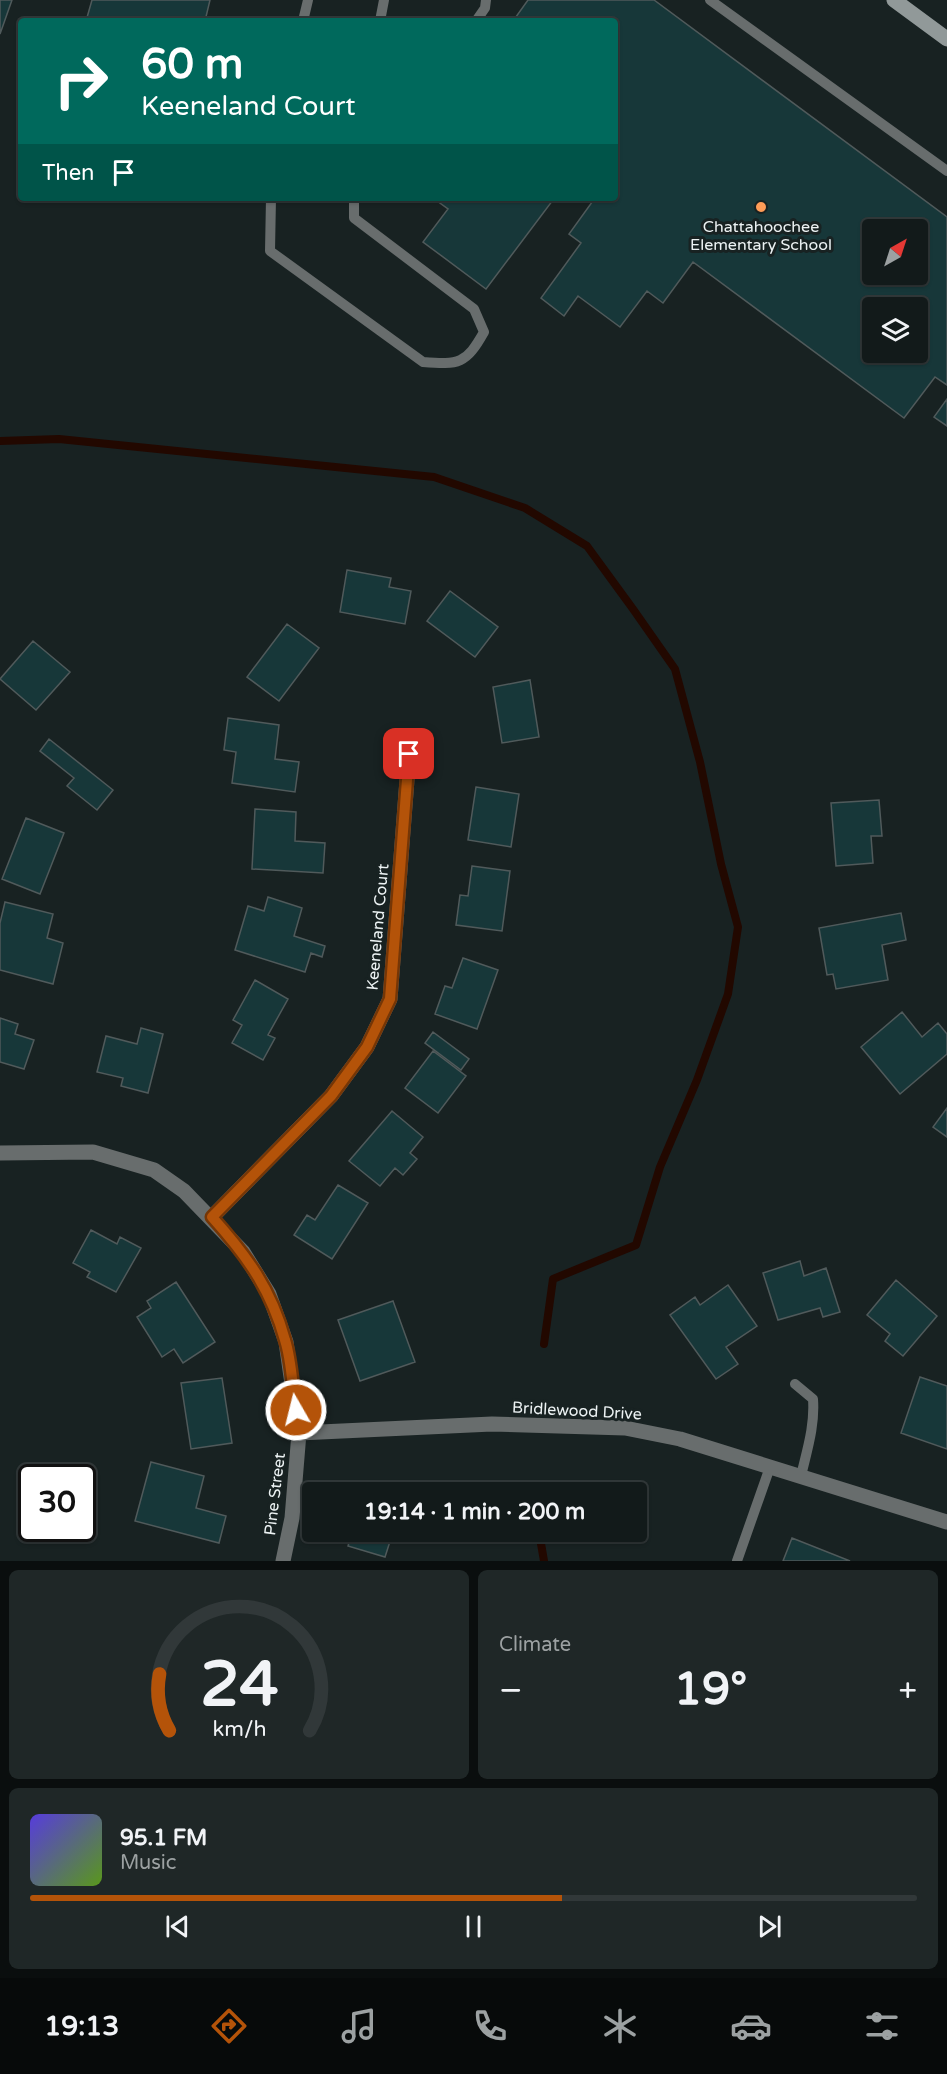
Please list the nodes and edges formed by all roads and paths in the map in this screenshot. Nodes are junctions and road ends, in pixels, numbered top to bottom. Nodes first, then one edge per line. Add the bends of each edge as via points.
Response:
1 (308, 0) edge
2 (384, 0) edge
3 (486, 0) edge
4 (710, 0) edge
5 (894, 0) edge
6 (304, 18) edge
7 (381, 18) edge
8 (478, 18) edge
9 (947, 39) edge
10 (947, 171) edge
11 (271, 201) edge
12 (354, 201) edge
13 (360, 201) edge
14 (354, 218) junction
15 (409, 754) dead end
16 (0, 1153) edge
17 (212, 1217) junction
18 (795, 1384) dead end
19 (299, 1433) junction
20 (770, 1467) junction
21 (801, 1476) junction
22 (947, 1522) edge
23 (283, 1561) edge
24 (738, 1561) edge

1 - 6 lane
2 - 7 lane
3 - 8 lane via 486,8
4 - 10 lane
5 - 9 street
11 - 14 lane via 270,251 423,362 453,365 473,352 484,332 474,309
12 - 14 lane
13 - 14 lane
15 - 17 street, Keeneland Court via 390,999 367,1047 331,1096
16 - 17 street, Pine Street via 93,1152 154,1170
17 - 19 street, Pine Street via 243,1252 268,1294 286,1342
18 - 21 lane via 813,1399 814,1410
19 - 20 street, Bridlewood Drive via 492,1424 625,1428 680,1439
19 - 23 street, Pine Street via 292,1518
20 - 21 street, Bridlewood Drive
20 - 24 lane
21 - 22 street, Bridlewood Drive

